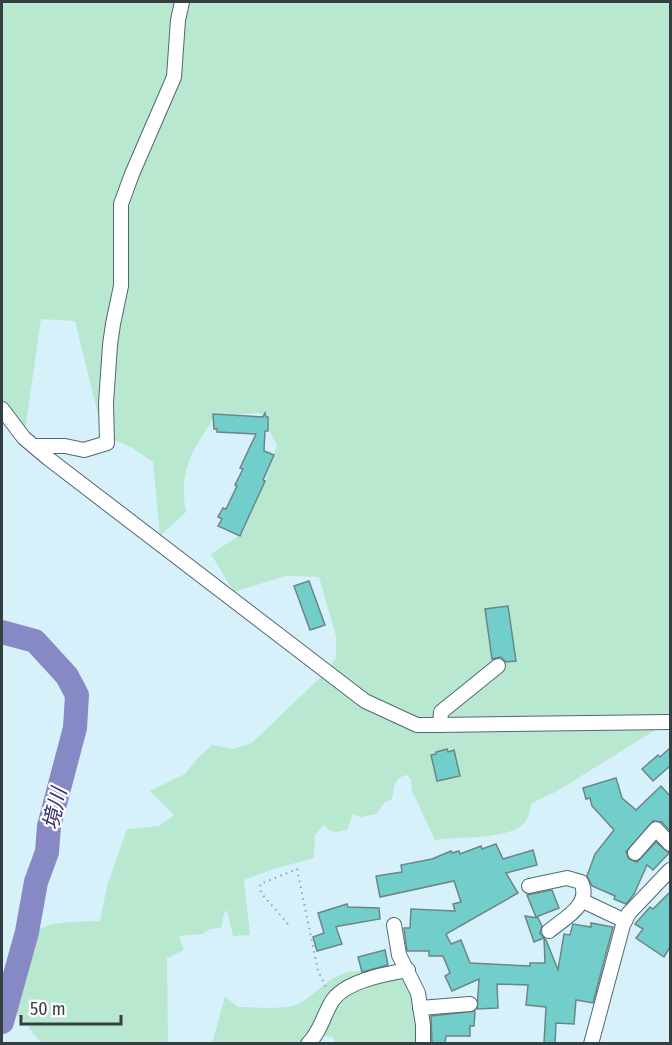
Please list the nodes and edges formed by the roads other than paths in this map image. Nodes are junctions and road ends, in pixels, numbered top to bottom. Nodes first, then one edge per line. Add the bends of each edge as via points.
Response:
1 (182, 2) edge
2 (2, 409) edge
3 (34, 446) junction
4 (498, 666) dead end
5 (670, 722) edge
6 (440, 725) junction
7 (670, 844) edge
8 (635, 853) dead end
9 (670, 870) edge
10 (529, 886) dead end
11 (583, 901) junction
12 (625, 921) junction
13 (394, 925) dead end
14 (549, 931) dead end
15 (408, 970) junction
16 (470, 1004) dead end
17 (420, 1008) junction
18 (308, 1044) edge
19 (423, 1044) edge
20 (591, 1044) edge

1 - 3 street via 174,77 122,204 122,286 110,345 107,443 84,450
2 - 3 street
3 - 6 street via 365,701 417,724
4 - 6 street via 441,712
5 - 6 street
7 - 8 street via 656,829
9 - 12 street
10 - 11 street via 567,879 581,882 585,889
11 - 12 street
11 - 14 street
12 - 20 street
13 - 15 street via 399,955
15 - 17 street
15 - 18 street via 347,988 332,1000 317,1035
16 - 17 street
17 - 19 street

